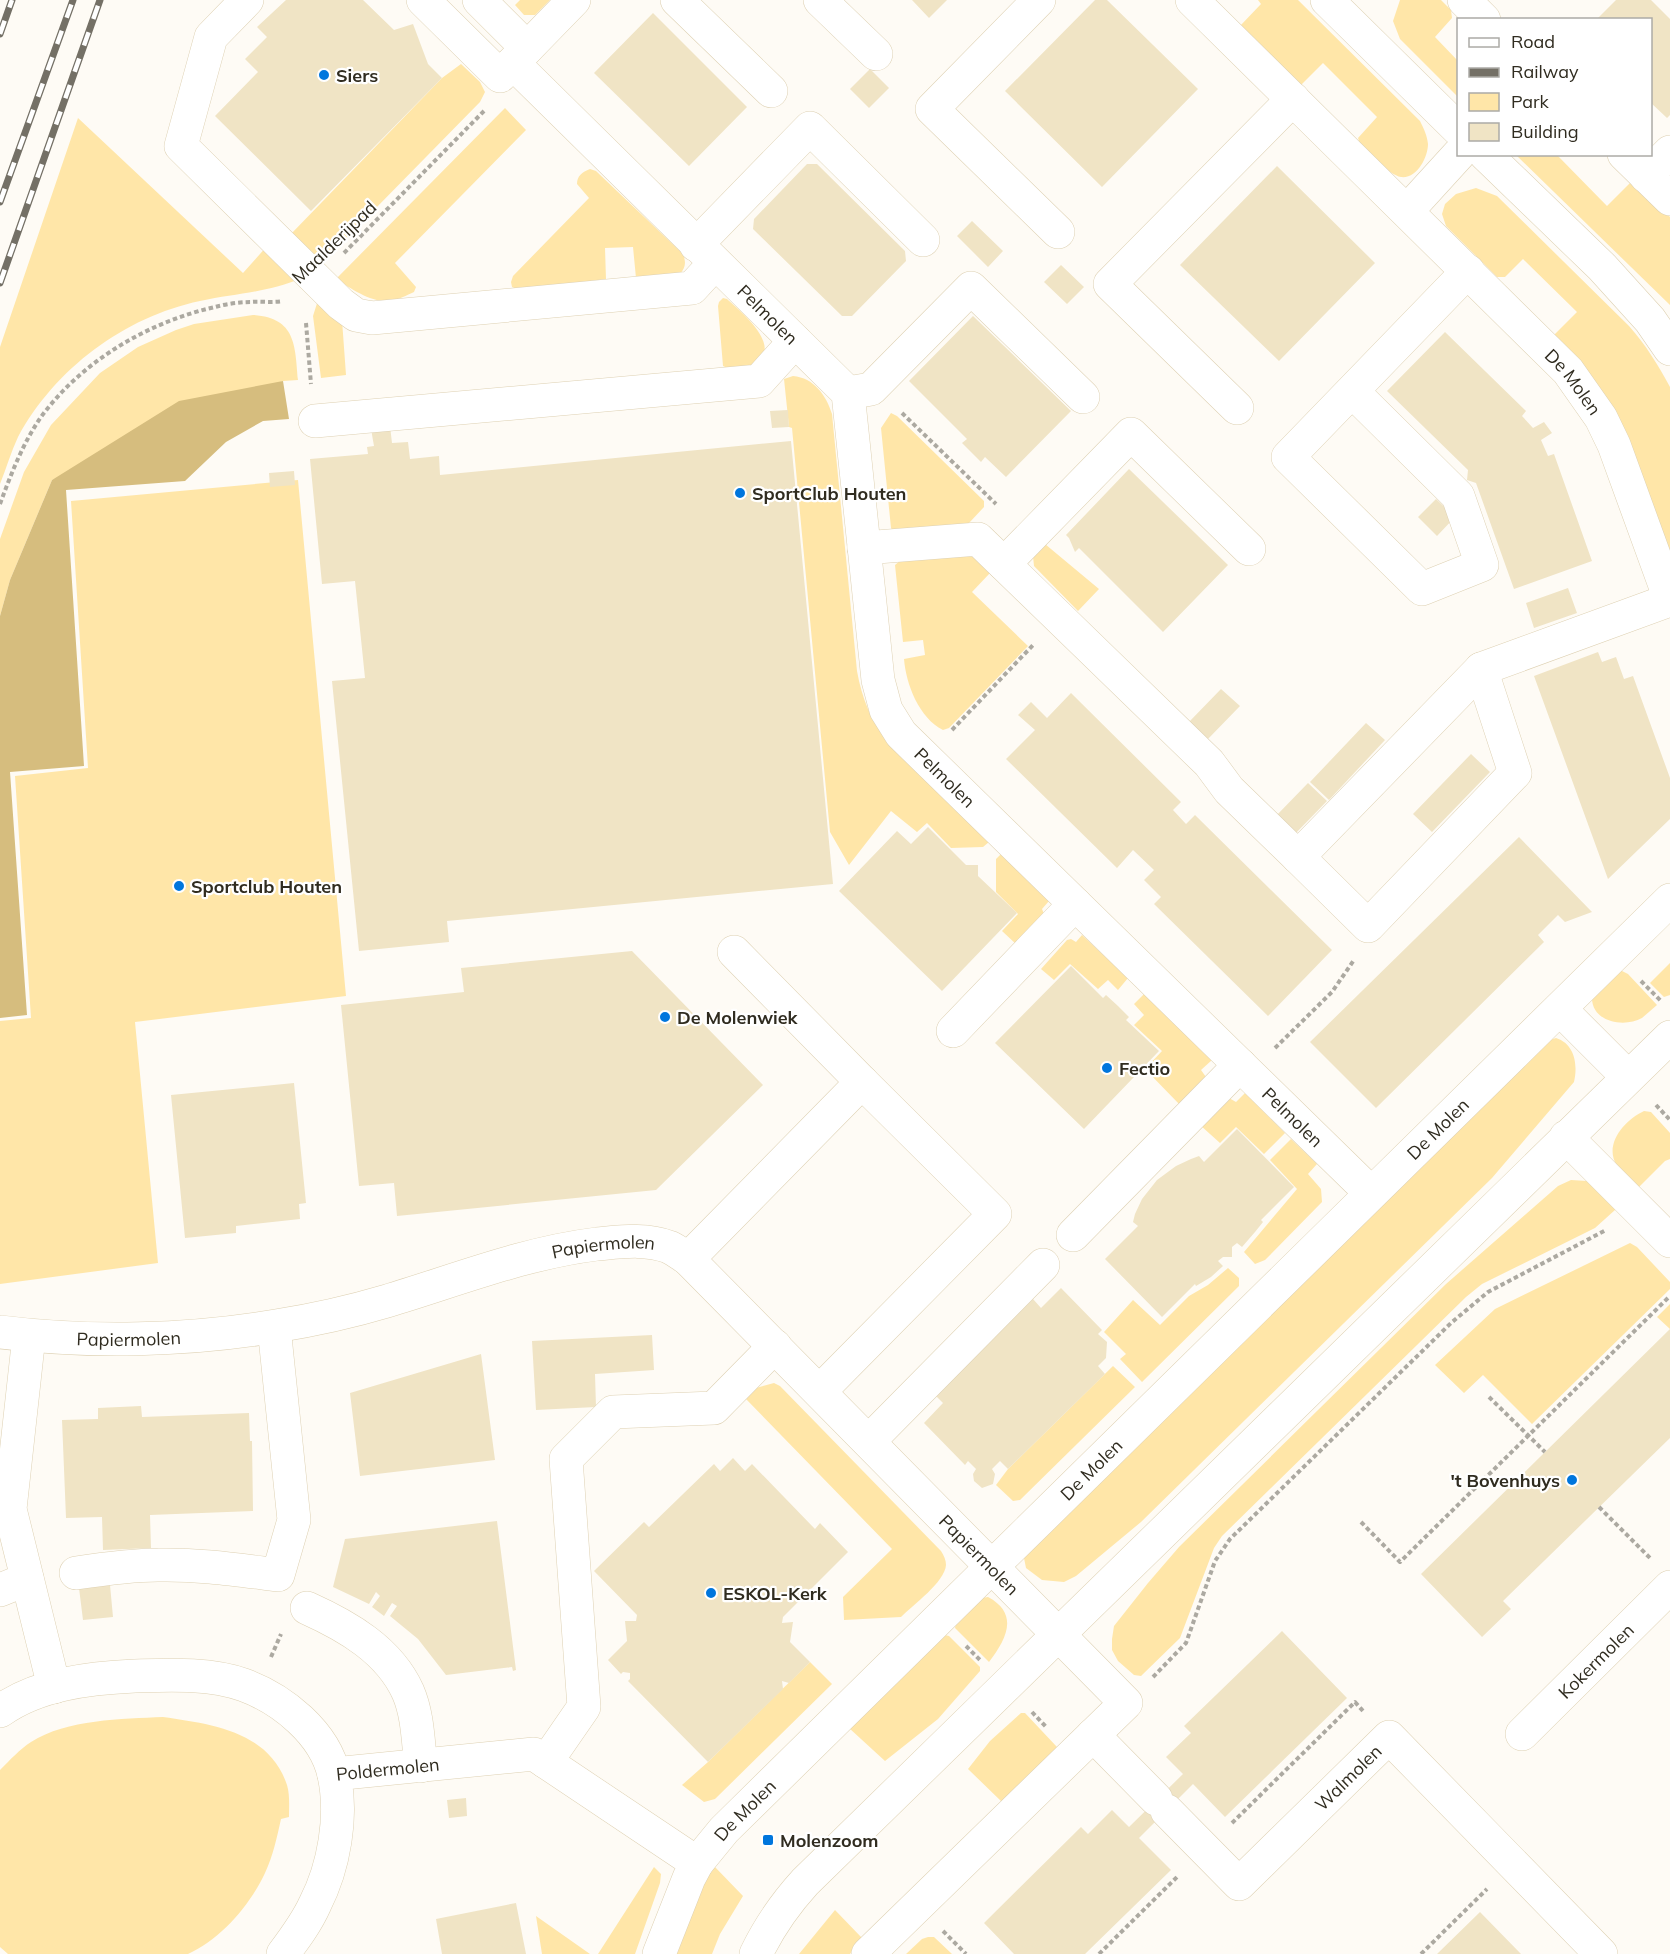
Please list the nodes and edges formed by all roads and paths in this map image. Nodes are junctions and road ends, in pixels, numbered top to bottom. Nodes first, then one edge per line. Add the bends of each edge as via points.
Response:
1 (247, 0) edge
2 (423, 0) edge
3 (479, 0) edge
4 (574, 0) edge
5 (677, 0) edge
6 (820, 0) edge
7 (1039, 0) edge
8 (1192, 0) edge
9 (1464, 0) edge
10 (1346, 6) edge
11 (1482, 18) edge
12 (876, 54) dead end
13 (513, 63) junction
14 (771, 91) dead end
15 (1293, 99) junction
16 (1457, 128) edge
17 (1670, 152) edge
18 (1457, 156) edge
19 (1487, 156) edge
20 (1635, 165) edge
21 (1670, 199) edge
22 (1407, 211) junction
23 (1058, 232) dead end
24 (923, 240) dead end
25 (705, 254) junction
26 (1468, 271) junction
27 (309, 288) junction
28 (795, 341) junction
29 (1670, 349) edge
30 (311, 378) dead end
31 (1352, 391) junction
32 (848, 393) junction
33 (1083, 397) dead end
34 (1237, 408) dead end
35 (315, 421) dead end
36 (0, 504) edge
37 (978, 539) junction
38 (864, 548) junction
39 (1249, 549) dead end
40 (1004, 564) junction
41 (1670, 600) edge
42 (1059, 618) junction
43 (1481, 669) junction
44 (926, 758) junction
45 (1298, 857) junction
46 (1670, 900) edge
47 (1075, 904) junction
48 (1368, 926) junction
49 (734, 952) dead end
50 (1560, 1009) junction
51 (953, 1031) dead end
52 (1670, 1037) edge
53 (1245, 1069) junction
54 (1628, 1077) junction
55 (862, 1082) junction
56 (1566, 1137) junction
57 (1371, 1193) junction
58 (1636, 1207) junction
59 (1073, 1235) dead end
60 (1670, 1241) edge
61 (688, 1259) junction
62 (1043, 1265) dead end
63 (1670, 1296) edge
64 (274, 1327) junction
65 (15, 1334) edge
66 (776, 1346) junction
67 (820, 1391) junction
68 (1489, 1397) dead end
69 (1528, 1436) junction
70 (869, 1441) junction
71 (1545, 1452) dead end
72 (1599, 1507) dead end
73 (1361, 1522) dead end
74 (993, 1566) junction
75 (76, 1573) dead end
76 (1662, 1574) edge
77 (14, 1585) edge
78 (307, 1608) dead end
79 (1058, 1634) junction
80 (54, 1687) junction
81 (1126, 1703) junction
82 (0, 1711) edge
83 (1521, 1734) dead end
84 (1093, 1735) junction
85 (1389, 1737) junction
86 (546, 1762) junction
87 (421, 1766) junction
88 (334, 1774) junction
89 (1205, 1849) junction
90 (697, 1863) junction
91 (1513, 1864) junction
92 (283, 1954) edge
93 (659, 1954) edge
94 (756, 1954) edge
95 (868, 1954) edge
96 (1099, 1954) edge
97 (1421, 1954) edge
98 (1601, 1954) edge

1 - 27 street via 211,37 181,146
2 - 13 street
3 - 13 street
4 - 13 street
5 - 14 street
6 - 12 street
7 - 23 street via 932,109
8 - 15 street, De Molen
9 - 11 street
10 - 16 street
13 - 25 street, Pelmolen
13 - 27 path, Maalderijpad via 485,109
15 - 22 street, De Molen
15 - 34 street via 1110,284
17 - 20 street
18 - 22 street
19 - 29 street via 1602,267 1650,320
20 - 21 street
22 - 26 street, De Molen
24 - 25 street via 810,128
25 - 27 street via 692,288 372,318 356,315
25 - 28 street, Pelmolen
26 - 31 street
26 - 41 street, De Molen via 1568,371 1601,418
27 - 30 path via 304,308
27 - 36 path, Maalderijpad via 278,302 216,306 163,322 111,351 61,394 41,418
28 - 32 street, Pelmolen
28 - 35 street via 759,381
31 - 31 street via 1288,457 1422,588 1482,565 1458,496
32 - 33 street via 871,389 971,288
32 - 37 path via 889,400 1003,511
32 - 38 street, Pelmolen
37 - 38 street
37 - 40 street
38 - 44 street, Pelmolen via 881,695 892,722
39 - 40 street via 1131,434
40 - 42 street
41 - 43 street
42 - 44 path
42 - 45 street via 1209,763 1229,790
43 - 45 street
43 - 48 street via 1515,773
44 - 47 street, Pelmolen
45 - 48 street
46 - 50 street, De Molen
47 - 51 street
47 - 53 street, Pelmolen
48 - 53 path via 1362,947 1332,992
49 - 55 street
50 - 54 street
50 - 57 street, De Molen
52 - 54 street
53 - 57 street, Pelmolen
53 - 59 street
54 - 56 street
55 - 61 street
55 - 67 street via 995,1214
56 - 58 street
56 - 79 street
57 - 74 street, De Molen
58 - 60 street
58 - 81 path via 1594,1238 1488,1292 1442,1331 1230,1539 1215,1561 1186,1642
61 - 64 street, Papiermolen via 668,1247 641,1242 567,1248 479,1270 351,1311
61 - 66 street, Papiermolen
62 - 70 street
63 - 69 path
64 - 65 street, Papiermolen via 172,1337
64 - 75 street via 294,1520 278,1575 194,1565
65 - 77 street via 9,1500
66 - 67 street, Papiermolen
66 - 86 street via 714,1408 613,1412 566,1459 584,1707
67 - 70 street, Papiermolen
68 - 69 path
69 - 71 path
69 - 73 path via 1400,1562
70 - 74 street, Papiermolen
72 - 76 path
74 - 79 street, Papiermolen
74 - 90 street, De Molen via 724,1830
76 - 83 street, Kokermolen
77 - 80 street
78 - 87 street via 350,1629 393,1668 408,1692 415,1716
79 - 81 street
79 - 94 street via 788,1901
80 - 82 street, Poldermolen via 26,1696
80 - 88 street, Poldermolen via 106,1678 165,1675 243,1685 268,1696 298,1718 324,1749
81 - 84 street
84 - 89 street, Walmolen
84 - 95 street
85 - 89 street, Walmolen via 1239,1884
85 - 89 path via 1355,1702
85 - 91 street, Walmolen
86 - 87 street, Poldermolen via 534,1754
86 - 90 street, Poldermolen
87 - 88 street, Poldermolen
88 - 92 street via 337,1811 326,1876 316,1904
89 - 96 path
90 - 93 street, De Molen
91 - 97 path
91 - 98 street, Walmolen

